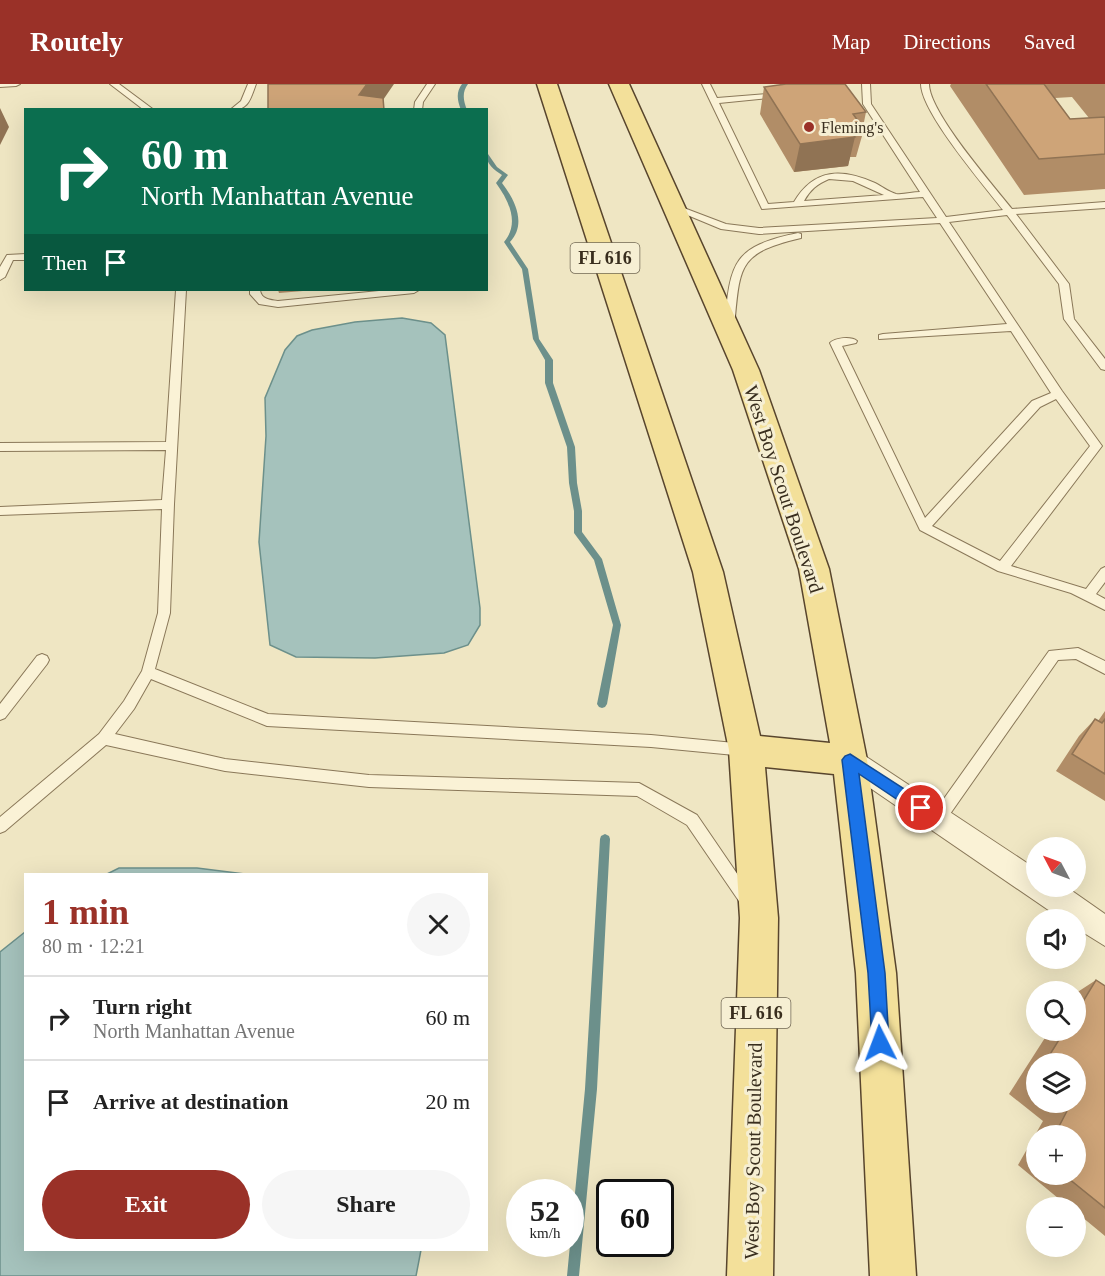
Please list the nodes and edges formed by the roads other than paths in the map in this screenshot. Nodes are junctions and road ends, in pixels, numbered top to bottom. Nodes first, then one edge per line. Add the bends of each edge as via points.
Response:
1 (16, 84) edge
2 (114, 84) edge
3 (252, 84) edge
4 (431, 84) edge
5 (547, 84) edge
6 (619, 84) edge
7 (706, 84) edge
8 (925, 84) edge
9 (2, 85) edge
10 (863, 85) edge
11 (0, 93) edge
12 (795, 93) edge
13 (714, 102) junction
14 (147, 108) edge
15 (237, 108) edge
16 (418, 108) edge
17 (925, 194) junction
18 (895, 197) junction
19 (797, 204) junction
20 (1105, 205) edge
21 (673, 207) junction
22 (1009, 212) junction
23 (944, 220) junction
24 (826, 229) junction
25 (5, 257) edge
26 (24, 257) edge
27 (0, 277) edge
28 (181, 291) edge
29 (255, 291) edge
30 (404, 291) edge
31 (1014, 327) junction
32 (729, 332) junction
33 (883, 337) dead end
34 (852, 341) dead end
35 (1105, 366) edge
36 (1058, 394) junction
37 (171, 446) junction
38 (0, 447) edge
39 (168, 504) junction
40 (0, 511) edge
41 (924, 527) junction
42 (1002, 568) junction
43 (1105, 572) edge
44 (1088, 596) junction
45 (1105, 605) edge
46 (42, 660) dead end
47 (1105, 668) edge
48 (148, 672) junction
49 (0, 714) edge
50 (104, 738) junction
51 (746, 750) junction
52 (850, 760) junction
53 (938, 819) junction
54 (0, 826) edge
55 (1026, 878) edge
56 (1054, 897) edge
57 (759, 918) junction
58 (1105, 931) edge
59 (750, 1276) edge
60 (892, 1276) edge

1 - 9 lane
2 - 14 lane
3 - 15 lane via 245,102
4 - 16 lane
5 - 51 main road, West Boy Scout Boulevard / FL 616 via 708,572
6 - 21 main road, West Boy Scout Boulevard
7 - 13 lane
8 - 22 lane via 934,113
9 - 11 lane
10 - 17 lane via 867,104
12 - 13 lane
13 - 19 lane via 765,207
17 - 18 lane
17 - 23 lane
18 - 19 lane
18 - 19 lane via 853,176 832,177 814,182 802,191
20 - 22 lane
21 - 24 lane via 724,227 759,231
21 - 32 main road, West Boy Scout Boulevard
22 - 23 lane
22 - 35 lane via 1064,284 1069,319
23 - 24 lane
23 - 31 lane
24 - 32 lane via 754,250 744,260 735,282
25 - 26 lane
25 - 27 lane
28 - 37 lane
29 - 30 lane via 263,302 279,304
31 - 33 lane
31 - 36 lane
32 - 52 main road, West Boy Scout Boulevard via 746,370 814,569
34 - 41 lane via 835,343
36 - 41 lane via 1036,404
36 - 42 lane via 1096,446
37 - 38 lane
37 - 39 lane
39 - 40 lane
39 - 48 lane via 164,613
41 - 42 lane
42 - 44 lane
43 - 44 lane
44 - 45 lane
46 - 49 lane
47 - 53 lane via 1078,653 1054,655
48 - 50 lane
48 - 51 lane via 267,720
50 - 54 lane
50 - 57 lane via 225,765 369,782 639,790 692,820
51 - 52 main road
51 - 57 main road, West Boy Scout Boulevard / FL 616
52 - 53 street
52 - 60 main road, West Boy Scout Boulevard via 876,973
53 - 55 street
56 - 58 street
57 - 59 main road, West Boy Scout Boulevard / FL 616

